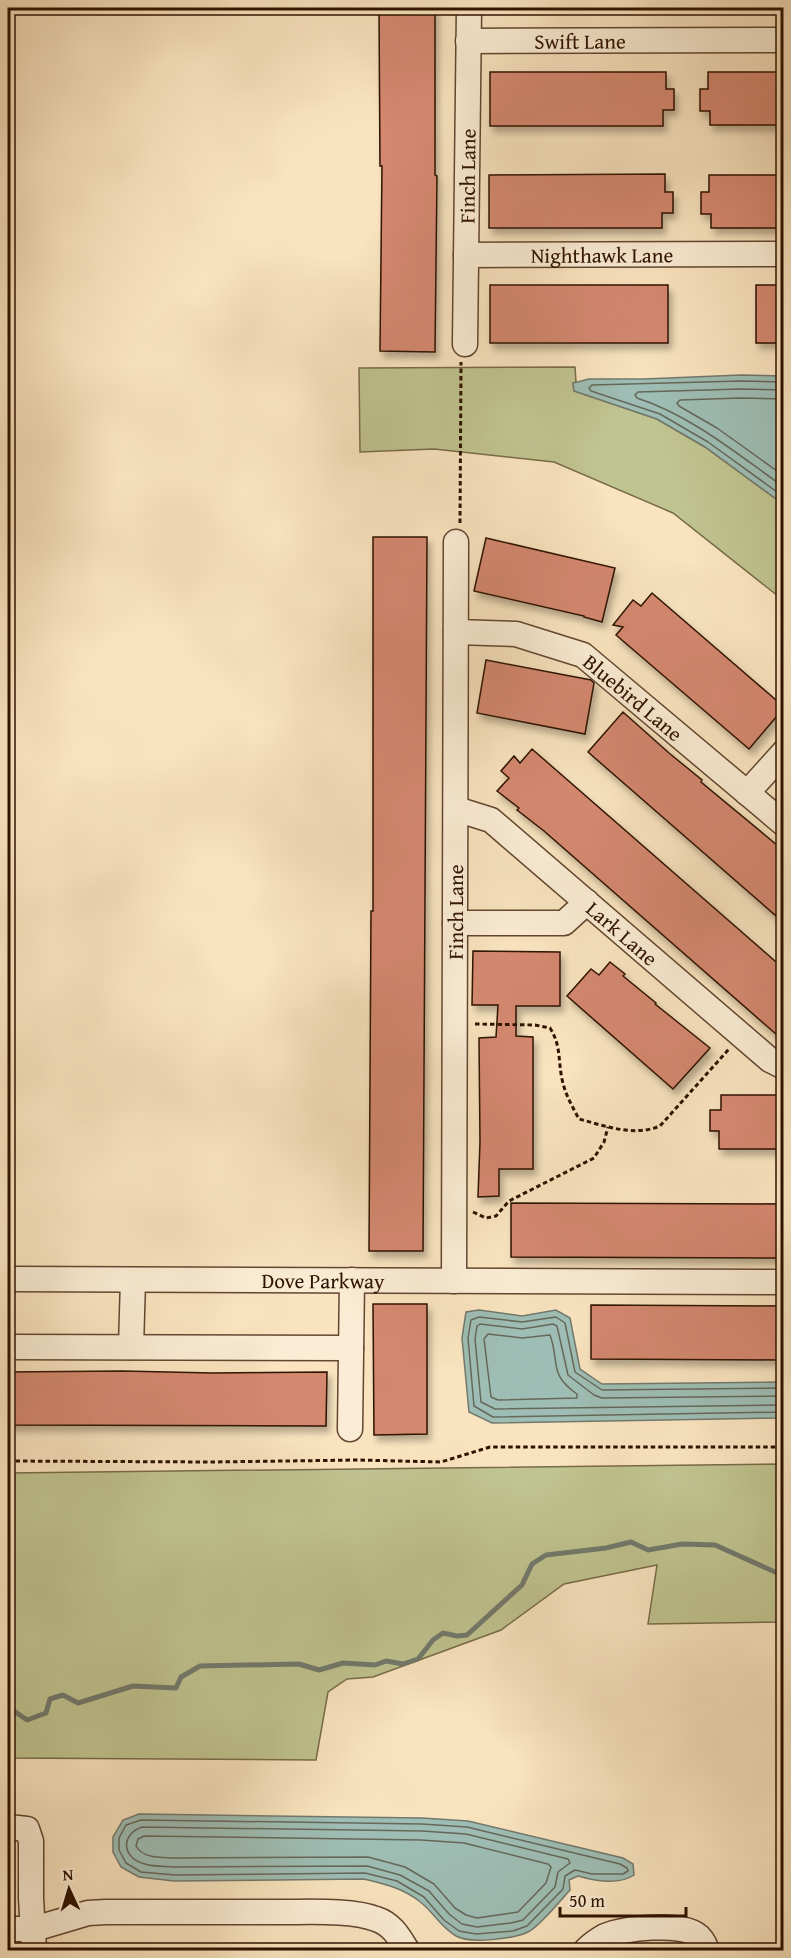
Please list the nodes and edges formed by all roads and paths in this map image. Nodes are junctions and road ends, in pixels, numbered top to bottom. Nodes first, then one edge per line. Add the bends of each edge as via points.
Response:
1 (469, 8) edge
2 (783, 40) edge
3 (468, 41) junction
4 (783, 254) edge
5 (466, 255) junction
6 (465, 344) joint
7 (456, 542) joint
8 (456, 632) junction
9 (783, 752) edge
10 (747, 793) junction
11 (456, 809) junction
12 (783, 825) edge
13 (587, 902) junction
14 (455, 923) junction
15 (455, 1024) junction
16 (742, 1035) junction
17 (783, 1067) edge
18 (608, 1127) junction
19 (454, 1198) junction
20 (8, 1280) edge
21 (133, 1280) junction
22 (351, 1280) junction
23 (454, 1281) junction
24 (783, 1282) edge
25 (8, 1347) edge
26 (131, 1347) junction
27 (351, 1348) junction
28 (350, 1429) dead end
29 (783, 1447) edge
30 (8, 1461) edge
31 (8, 1827) edge
32 (8, 1929) edge
33 (34, 1940) edge
34 (406, 1950) edge
35 (586, 1950) edge
36 (707, 1950) edge

1 - 3 street, Finch Lane
2 - 3 street, Swift Lane
3 - 5 street, Finch Lane
4 - 5 street, Nighthawk Lane
5 - 6 street, Finch Lane
6 - 7 path via 461,359 460,532
7 - 8 street, Finch Lane
8 - 10 street, Bluebird Lane via 516,634 583,655
8 - 11 street, Finch Lane
9 - 10 street
10 - 12 street, Bluebird Lane
11 - 13 street, Lark Lane via 491,820
11 - 14 street, Finch Lane
13 - 14 street via 564,923
13 - 16 street, Lark Lane
14 - 15 street, Finch Lane
15 - 18 path via 550,1028 557,1039 567,1098 579,1119
15 - 19 street, Finch Lane
16 - 17 street, Lark Lane
16 - 18 path via 660,1126 639,1131
18 - 19 path via 594,1158 509,1201 496,1216 476,1214
19 - 23 street, Finch Lane
20 - 21 street, Dove Parkway
21 - 22 street, Dove Parkway
21 - 26 street
22 - 23 street, Dove Parkway
22 - 27 street
23 - 24 street, Dove Parkway
25 - 26 street
26 - 27 street
27 - 28 street
29 - 30 path via 490,1447 441,1462
31 - 33 street via 27,1829 31,1840
32 - 33 street
33 - 34 street via 88,1913 294,1912 378,1919 400,1937
35 - 36 street via 605,1936 626,1930 676,1928 699,1936

